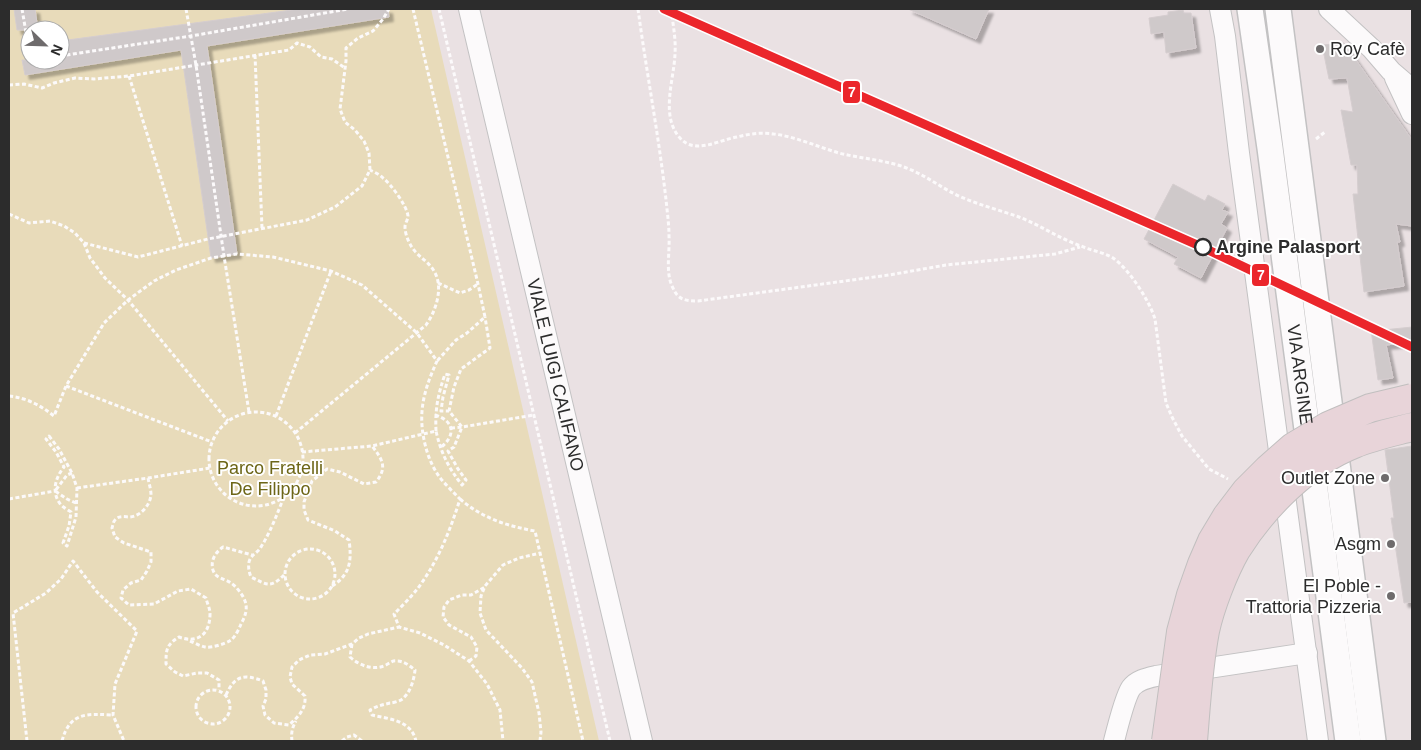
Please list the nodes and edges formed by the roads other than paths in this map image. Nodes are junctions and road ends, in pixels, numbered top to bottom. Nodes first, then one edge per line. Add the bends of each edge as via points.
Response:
1 (469, 9) edge
2 (1220, 9) edge
3 (1250, 9) edge
4 (1278, 9) edge
5 (1329, 9) edge
6 (1392, 71) junction
7 (1412, 89) edge
8 (1412, 114) edge
9 (1412, 398) edge
10 (1412, 427) edge
11 (1307, 652) junction
12 (642, 741) edge
13 (1114, 741) edge
14 (1166, 741) edge
15 (1192, 741) edge
16 (1318, 741) edge
17 (1348, 741) edge
18 (1373, 741) edge

1 - 12 street, VIALE LUIGI CALIFANO
2 - 11 street, VIA ARGINE
3 - 17 street, VIA ARGINE
4 - 18 street, VIA ARGINE
5 - 6 street
6 - 7 street
6 - 8 street
9 - 14 highway, bridge via 1370,408 1293,446 1251,486 1227,516 1212,541 1191,595 1181,632
10 - 15 highway, bridge via 1353,444 1326,458 1284,491 1254,523 1217,591 1205,630
11 - 13 street via 1142,680 1131,688
11 - 16 street, VIA ARGINE

